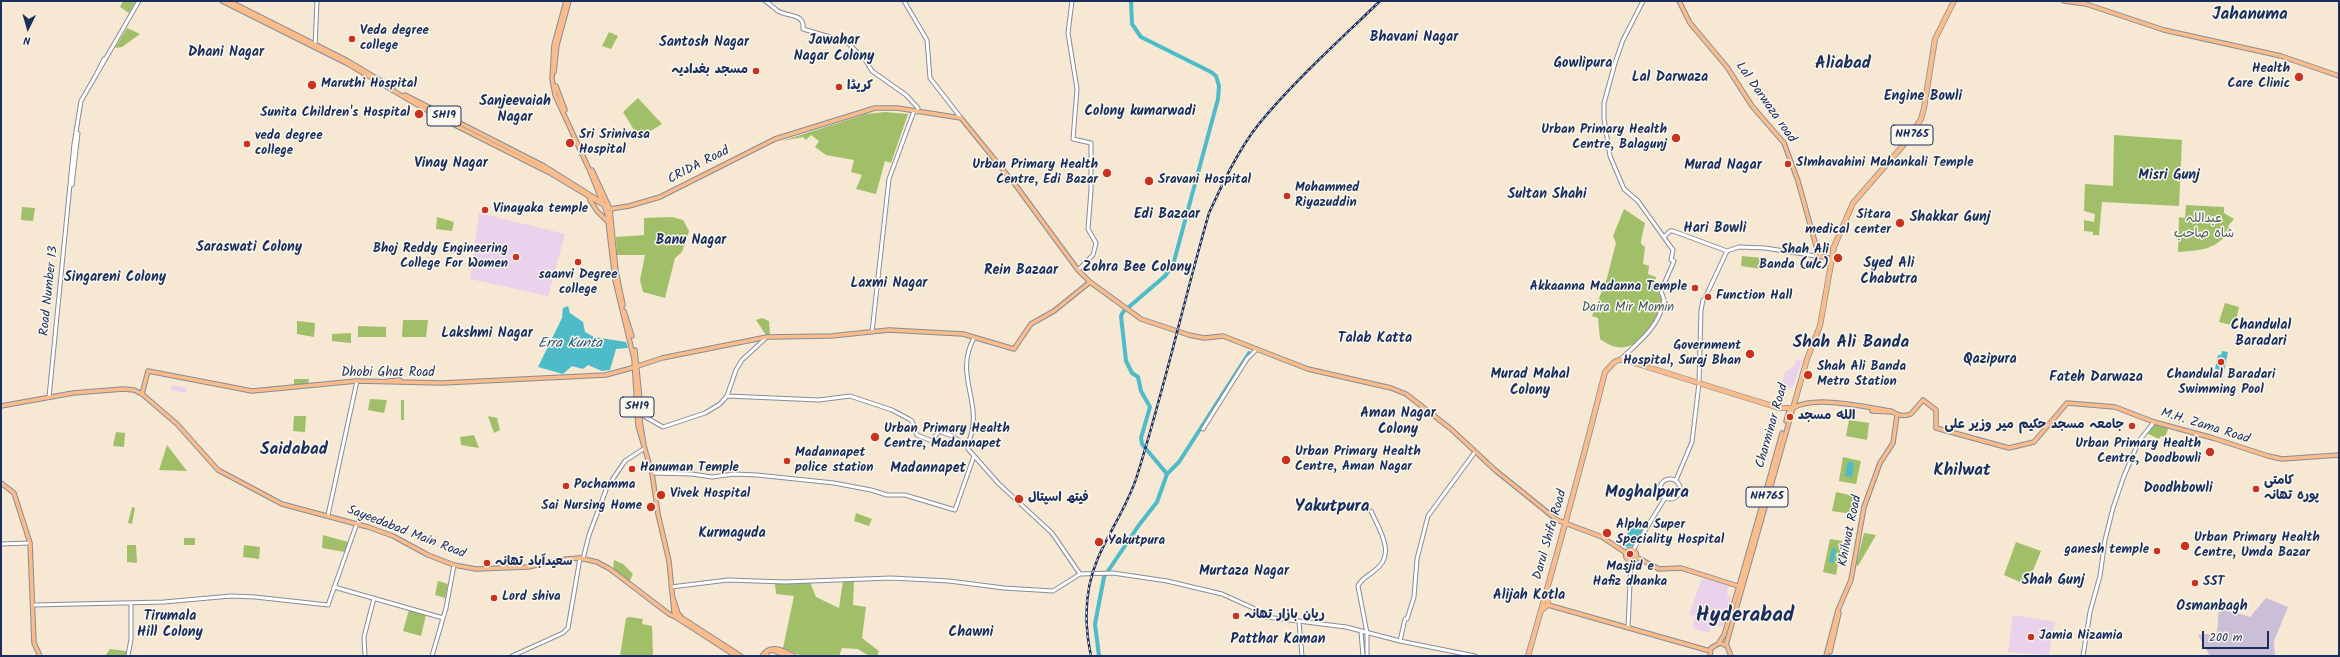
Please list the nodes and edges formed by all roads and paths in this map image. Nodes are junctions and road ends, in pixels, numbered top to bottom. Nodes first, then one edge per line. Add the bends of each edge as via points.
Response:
1 (138, 1) edge
2 (222, 1) edge
3 (229, 1) edge
4 (317, 1) edge
5 (566, 1) edge
6 (569, 1) edge
7 (765, 1) edge
8 (904, 1) edge
9 (1072, 1) edge
10 (1643, 1) edge
11 (1679, 1) edge
12 (2064, 1) edge
13 (1954, 2) edge
14 (2086, 3) edge
15 (316, 46) junction
16 (2339, 76) edge
17 (915, 111) junction
18 (961, 118) junction
19 (550, 172) junction
20 (590, 199) junction
21 (607, 207) junction
22 (609, 213) junction
23 (608, 222) junction
24 (1664, 237) junction
25 (1727, 251) junction
26 (1818, 255) junction
27 (1830, 259) junction
28 (1078, 270) junction
29 (1090, 282) junction
30 (620, 299) junction
31 (872, 332) junction
32 (767, 337) junction
33 (974, 338) junction
34 (1257, 349) junction
35 (1621, 359) junction
36 (637, 366) junction
37 (357, 381) junction
38 (1699, 383) junction
39 (142, 394) junction
40 (727, 396) junction
41 (49, 397) junction
42 (1, 406) edge
43 (1793, 407) junction
44 (640, 414) junction
45 (1897, 415) junction
46 (2154, 422) junction
47 (1203, 429) dead end
48 (967, 446) junction
49 (644, 447) junction
50 (1475, 452) junction
51 (2339, 455) edge
52 (974, 456) junction
53 (652, 473) junction
54 (1676, 480) junction
55 (1, 483) edge
56 (1665, 498) junction
57 (1371, 512) dead end
58 (328, 515) junction
59 (356, 523) junction
60 (1567, 524) junction
61 (30, 543) junction
62 (1, 544) edge
63 (1633, 550) junction
64 (1626, 553) junction
65 (1636, 557) junction
66 (581, 558) junction
67 (1631, 561) junction
68 (454, 565) junction
69 (1080, 574) junction
70 (1551, 577) junction
71 (334, 587) junction
72 (671, 587) junction
73 (1740, 587) junction
74 (374, 598) junction
75 (131, 603) junction
76 (34, 605) junction
77 (1547, 606) junction
78 (1541, 611) junction
79 (676, 615) junction
80 (443, 618) junction
81 (1298, 622) junction
82 (1628, 628) junction
83 (1361, 632) junction
84 (1367, 633) junction
85 (1362, 641) junction
86 (1366, 641) junction
87 (1400, 642) junction
88 (1718, 644) junction
89 (1726, 644) junction
90 (786, 654) edge
91 (1710, 654) edge
92 (40, 656) edge
93 (128, 656) edge
94 (365, 656) edge
95 (432, 656) edge
96 (512, 656) edge
97 (736, 656) edge
98 (742, 656) edge
99 (762, 656) edge
100 (766, 656) edge
101 (794, 656) edge
102 (1302, 656) edge
103 (1363, 656) edge
104 (1367, 656) edge
105 (1475, 656) edge
106 (1528, 656) edge
107 (1731, 656) edge
108 (1827, 656) edge
109 (2083, 656) edge

1 - 41 street, Road Number 13 via 82,97
2 - 15 main road, SH19
3 - 15 main road, SH19
4 - 15 street
5 - 21 main road via 551,65 555,95
6 - 21 main road via 557,45 554,79 572,129
7 - 17 street via 778,11 801,19 804,24 803,30 847,42 872,71 906,95 918,108
8 - 18 street via 927,40 930,78
9 - 28 street via 1068,33 1077,89 1072,139 1091,143 1092,175 1088,229 1096,243 1093,255
10 - 24 street via 1623,40 1615,63 1604,103 1604,120 1610,156 1624,189 1638,201
11 - 26 main road, Lal Darwaza road via 1690,23 1727,67 1752,106 1784,143 1798,181
12 - 14 main road
13 - 27 highway, NH765 via 1935,39 1921,119 1907,141 1853,203
14 - 16 main road via 2164,30 2281,56
15 - 19 main road, SH19 via 348,60 420,104
17 - 18 main road, CRIDA Road
17 - 21 main road, CRIDA Road via 880,109 773,140 660,197 632,205
17 - 31 street via 889,179
18 - 28 main road via 1017,187
19 - 20 main road, SH19
19 - 21 main road, SH19
20 - 21 main road
20 - 23 main road, SH19 via 597,212
21 - 22 main road, SH19
22 - 23 main road
22 - 30 main road, SH19
23 - 30 main road, SH19 via 613,272
24 - 25 street via 1670,231 1678,232
24 - 35 street via 1673,250 1671,260 1674,261 1661,291 1664,300 1659,316 1644,340
25 - 26 street via 1739,247 1765,248
25 - 38 street via 1704,299 1698,343
26 - 27 main road
27 - 43 highway, Charminar Road / NH765 via 1820,326
28 - 29 main road
29 - 33 main road, Dhobi Ghat Road via 1054,311 1031,324 1014,349
29 - 34 main road via 1141,319 1189,335 1204,338 1223,336
30 - 36 main road, SH19
31 - 32 main road, Dhobi Ghat Road via 831,336
31 - 33 main road, Dhobi Ghat Road via 889,330 957,334
32 - 36 main road, Dhobi Ghat Road via 662,358
32 - 40 street via 742,360
33 - 48 street via 968,350 965,367 972,415 972,430
34 - 47 street via 1247,359
34 - 50 main road via 1308,369 1391,388 1406,394 1451,429
35 - 38 highway
35 - 60 highway, Darul Shifa Road via 1613,362 1608,370
36 - 37 main road, Dhobi Ghat Road via 606,375 502,382
36 - 44 main road, SH19
36 - 49 main road, SH19 via 638,426
37 - 39 main road, Dhobi Ghat Road via 252,391 148,371
37 - 58 street
38 - 43 highway via 1779,408
38 - 54 street via 1692,442
39 - 41 main road via 123,389
39 - 58 main road, Sayeedabad Main Road via 177,424 218,470 282,504
40 - 44 street via 720,404 705,413 663,427
40 - 48 street via 819,400 850,396 892,410 909,419 917,435 932,441 939,431
41 - 42 main road
43 - 45 main road via 1825,405 1893,412
43 - 73 main road, Charminar Road / NH765
44 - 49 main road, SH19
45 - 46 main road, M.H. Zama Road via 1911,414 1924,400 1936,410 1936,428 2009,448 2034,442 2067,403 2115,407
45 - 108 main road, Khilwat Road via 1893,443 1880,463 1864,507 1851,580 1840,606
46 - 51 main road, M.H. Zama Road via 2282,459
46 - 109 street via 2139,441 2113,508
48 - 52 street
49 - 53 main road, SH19
49 - 66 street via 624,461 606,490
50 - 60 main road via 1530,499 1557,520
50 - 87 street via 1428,516 1417,559 1414,597 1405,619
52 - 53 street via 955,510 905,495 887,495 842,484 756,475 712,477
52 - 69 street via 1052,533
53 - 72 main road, SH19 via 669,561
54 - 56 street via 1680,484 1680,492 1674,498
54 - 56 street via 1667,479 1661,483 1660,490
55 - 61 main road via 14,493
56 - 63 street
57 - 84 street via 1387,551 1386,559 1358,586
58 - 59 main road, Sayeedabad Main Road
59 - 68 main road, Sayeedabad Main Road via 392,536
59 - 71 street
60 - 64 main road via 1602,537
60 - 70 highway, Darul Shifa Road
61 - 62 street
61 - 76 main road
63 - 64 main road
63 - 65 main road
64 - 67 main road via 1625,558
65 - 67 main road
65 - 73 main road via 1660,570 1681,568
66 - 68 main road, Sayeedabad Main Road via 528,567 476,568
66 - 79 main road, Sayeedabad Main Road via 610,569 664,610
66 - 96 street via 568,628 563,633
67 - 82 street
68 - 80 street
69 - 72 street via 1053,591 887,578 785,582 728,580
69 - 81 street via 1113,573 1167,581 1222,594 1254,608 1266,617
70 - 77 highway
70 - 78 highway, Darul Shifa Road
71 - 74 street
71 - 75 street via 328,605 249,596
72 - 79 main road, SH19
73 - 88 main road, Charminar Road via 1724,635
73 - 89 main road, Charminar Road
74 - 80 street
74 - 94 street via 364,638
75 - 76 street
75 - 93 street via 131,639
76 - 92 main road via 34,643
77 - 78 highway
77 - 82 main road
78 - 106 highway, Darul Shifa Road
79 - 97 main road
79 - 98 main road
80 - 95 street
81 - 83 street
81 - 102 street
82 - 91 main road
83 - 84 street
83 - 85 street
84 - 86 street
84 - 87 street via 1386,636
85 - 86 street
85 - 103 street
86 - 104 street
87 - 105 street
88 - 89 main road
88 - 91 main road, Charminar Road via 1714,645
89 - 107 main road
90 - 99 main road via 770,648
90 - 100 main road via 772,650
90 - 101 main road

